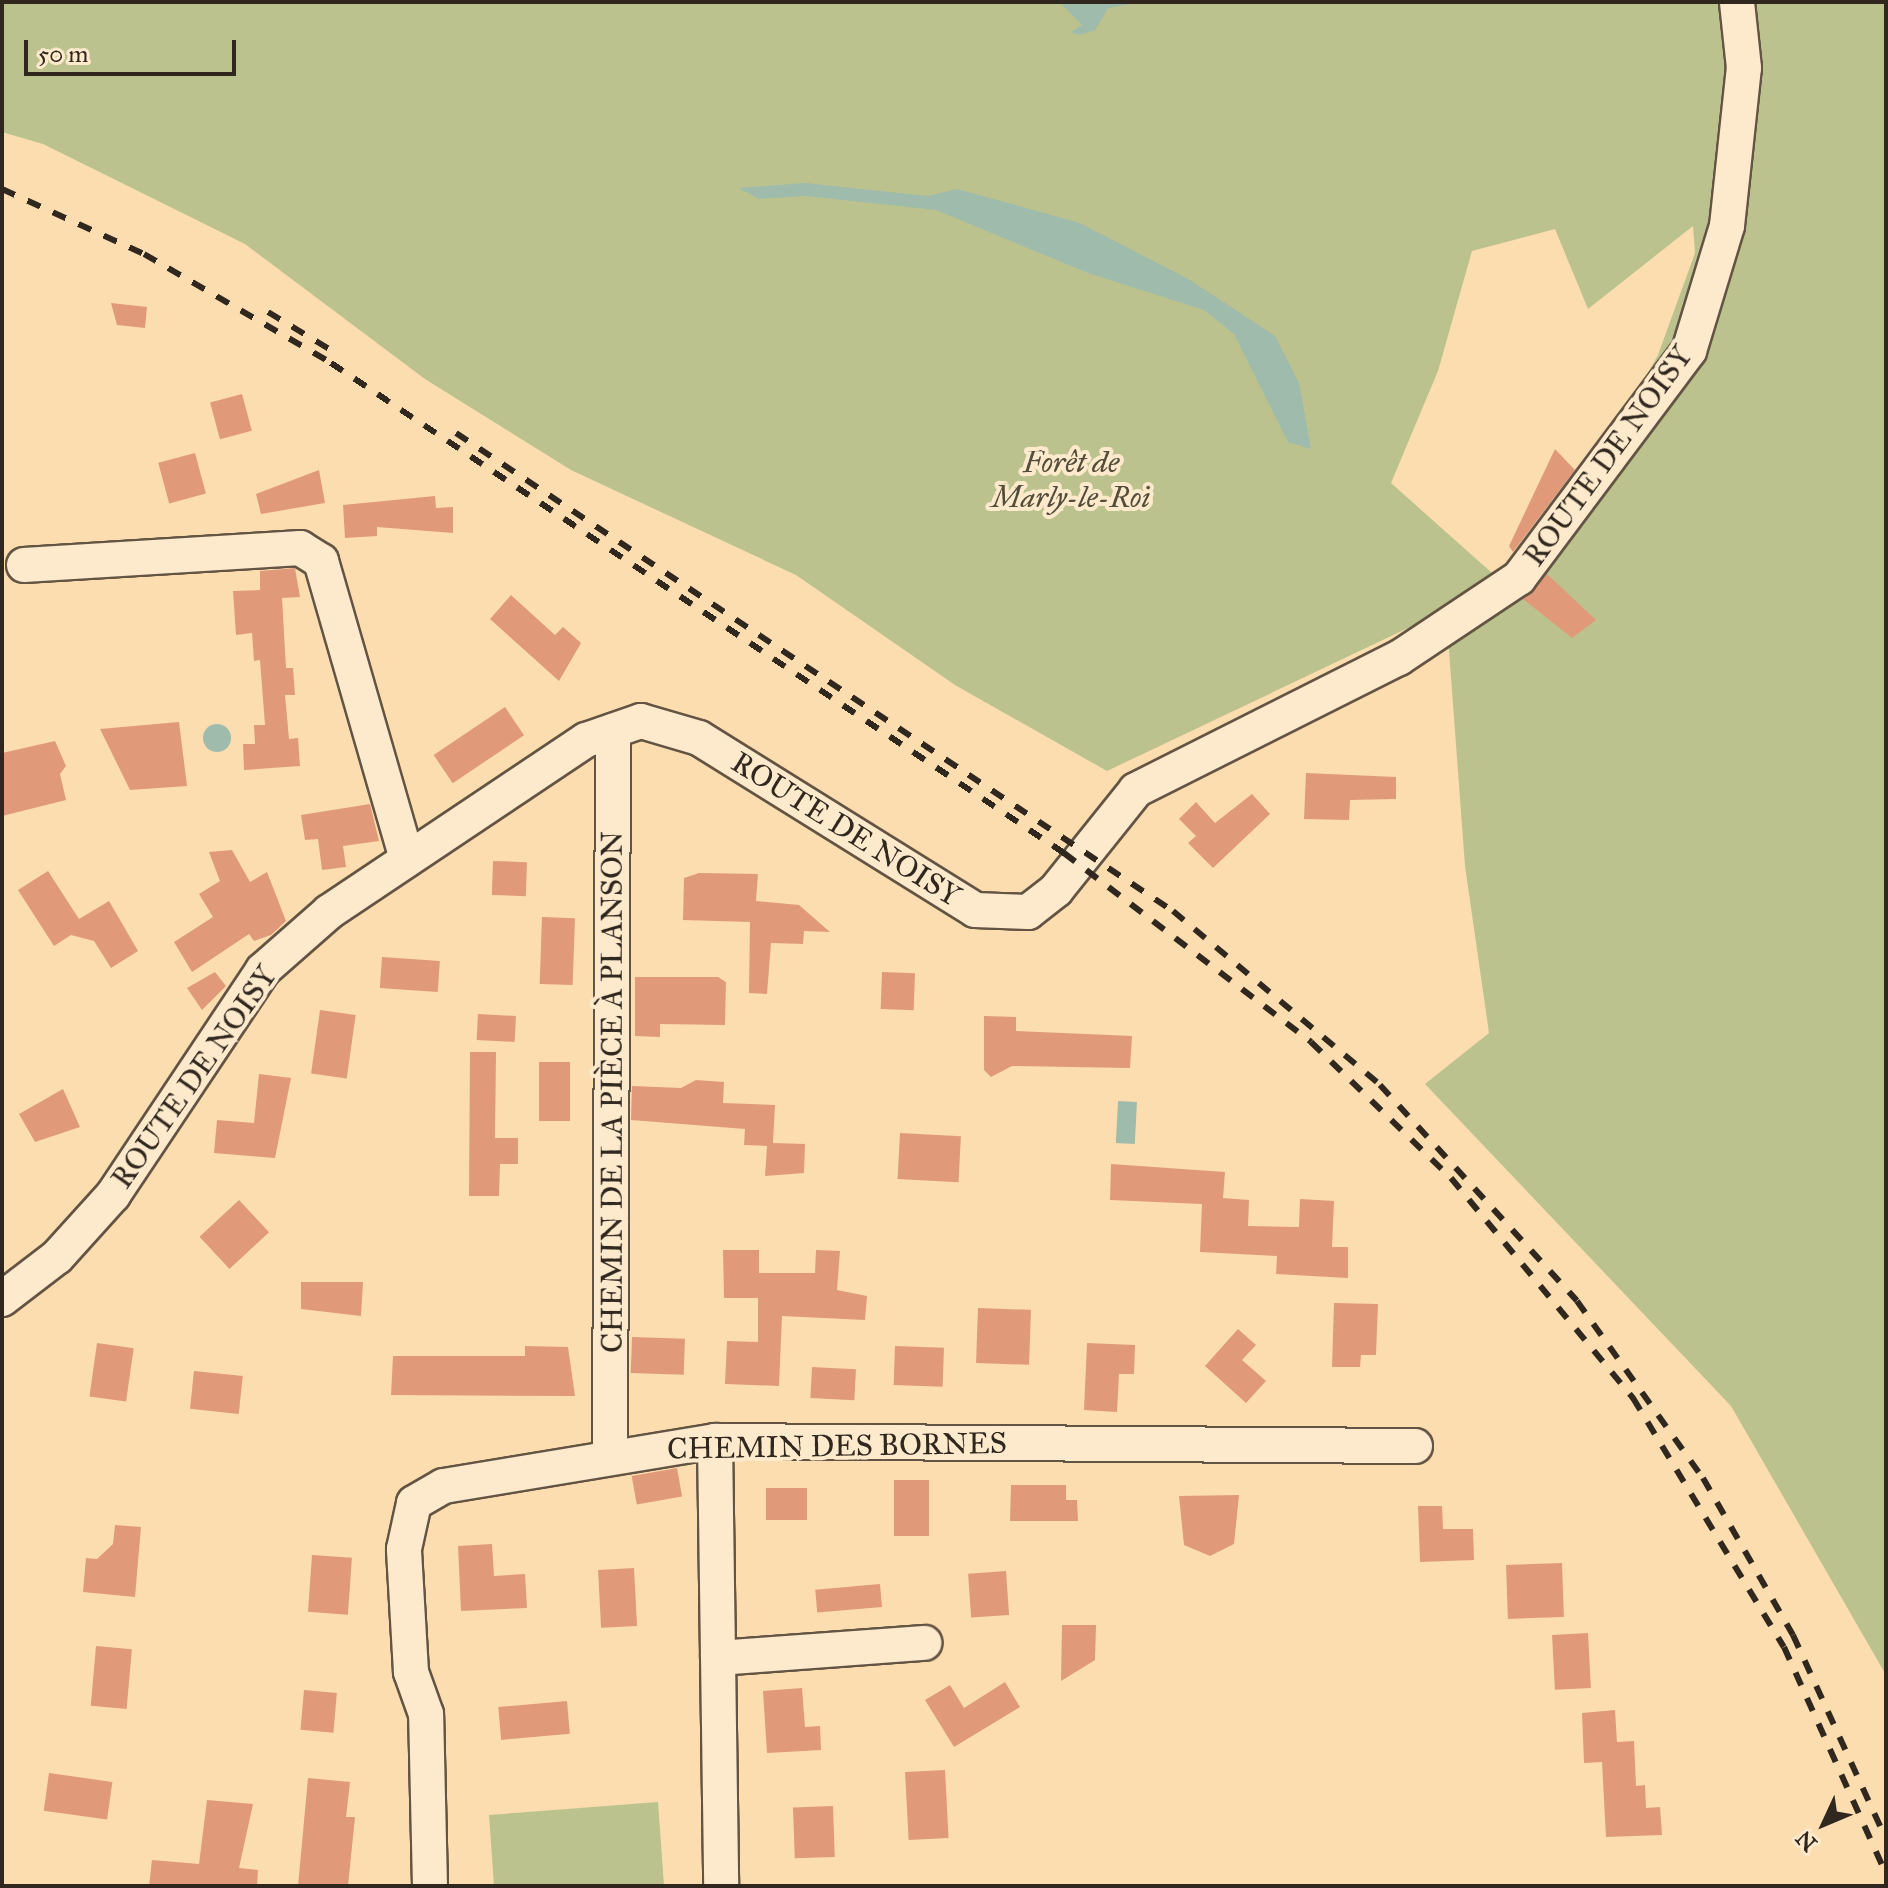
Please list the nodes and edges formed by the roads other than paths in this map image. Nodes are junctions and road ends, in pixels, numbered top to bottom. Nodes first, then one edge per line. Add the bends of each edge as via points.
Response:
1 (1737, 2) edge
2 (24, 565) dead end
3 (613, 731) junction
4 (407, 859) junction
5 (2, 1299) edge
6 (715, 1441) junction
7 (1415, 1446) dead end
8 (610, 1453) junction
9 (924, 1643) dead end
10 (718, 1658) junction
11 (430, 1886) edge
12 (721, 1886) edge

1 - 3 street, ROUTE DE NOISY via 1744,68 1727,226 1689,351 1576,511 1519,578 1399,658 1136,790 1056,890 1028,912 975,910 699,738 641,721
2 - 4 street via 300,548 321,561
3 - 4 street, ROUTE DE NOISY via 586,740
3 - 8 street, CHEMIN DE LA PIÈCE À PLANSON
4 - 5 street, ROUTE DE NOISY via 263,970 113,1195 57,1257
6 - 7 street, CHEMIN DES BORNES
6 - 8 street, CHEMIN DES BORNES
6 - 10 street
8 - 11 street, CHEMIN DES BORNES via 444,1486 414,1503 404,1549 411,1672 426,1714
9 - 10 street
10 - 12 street

